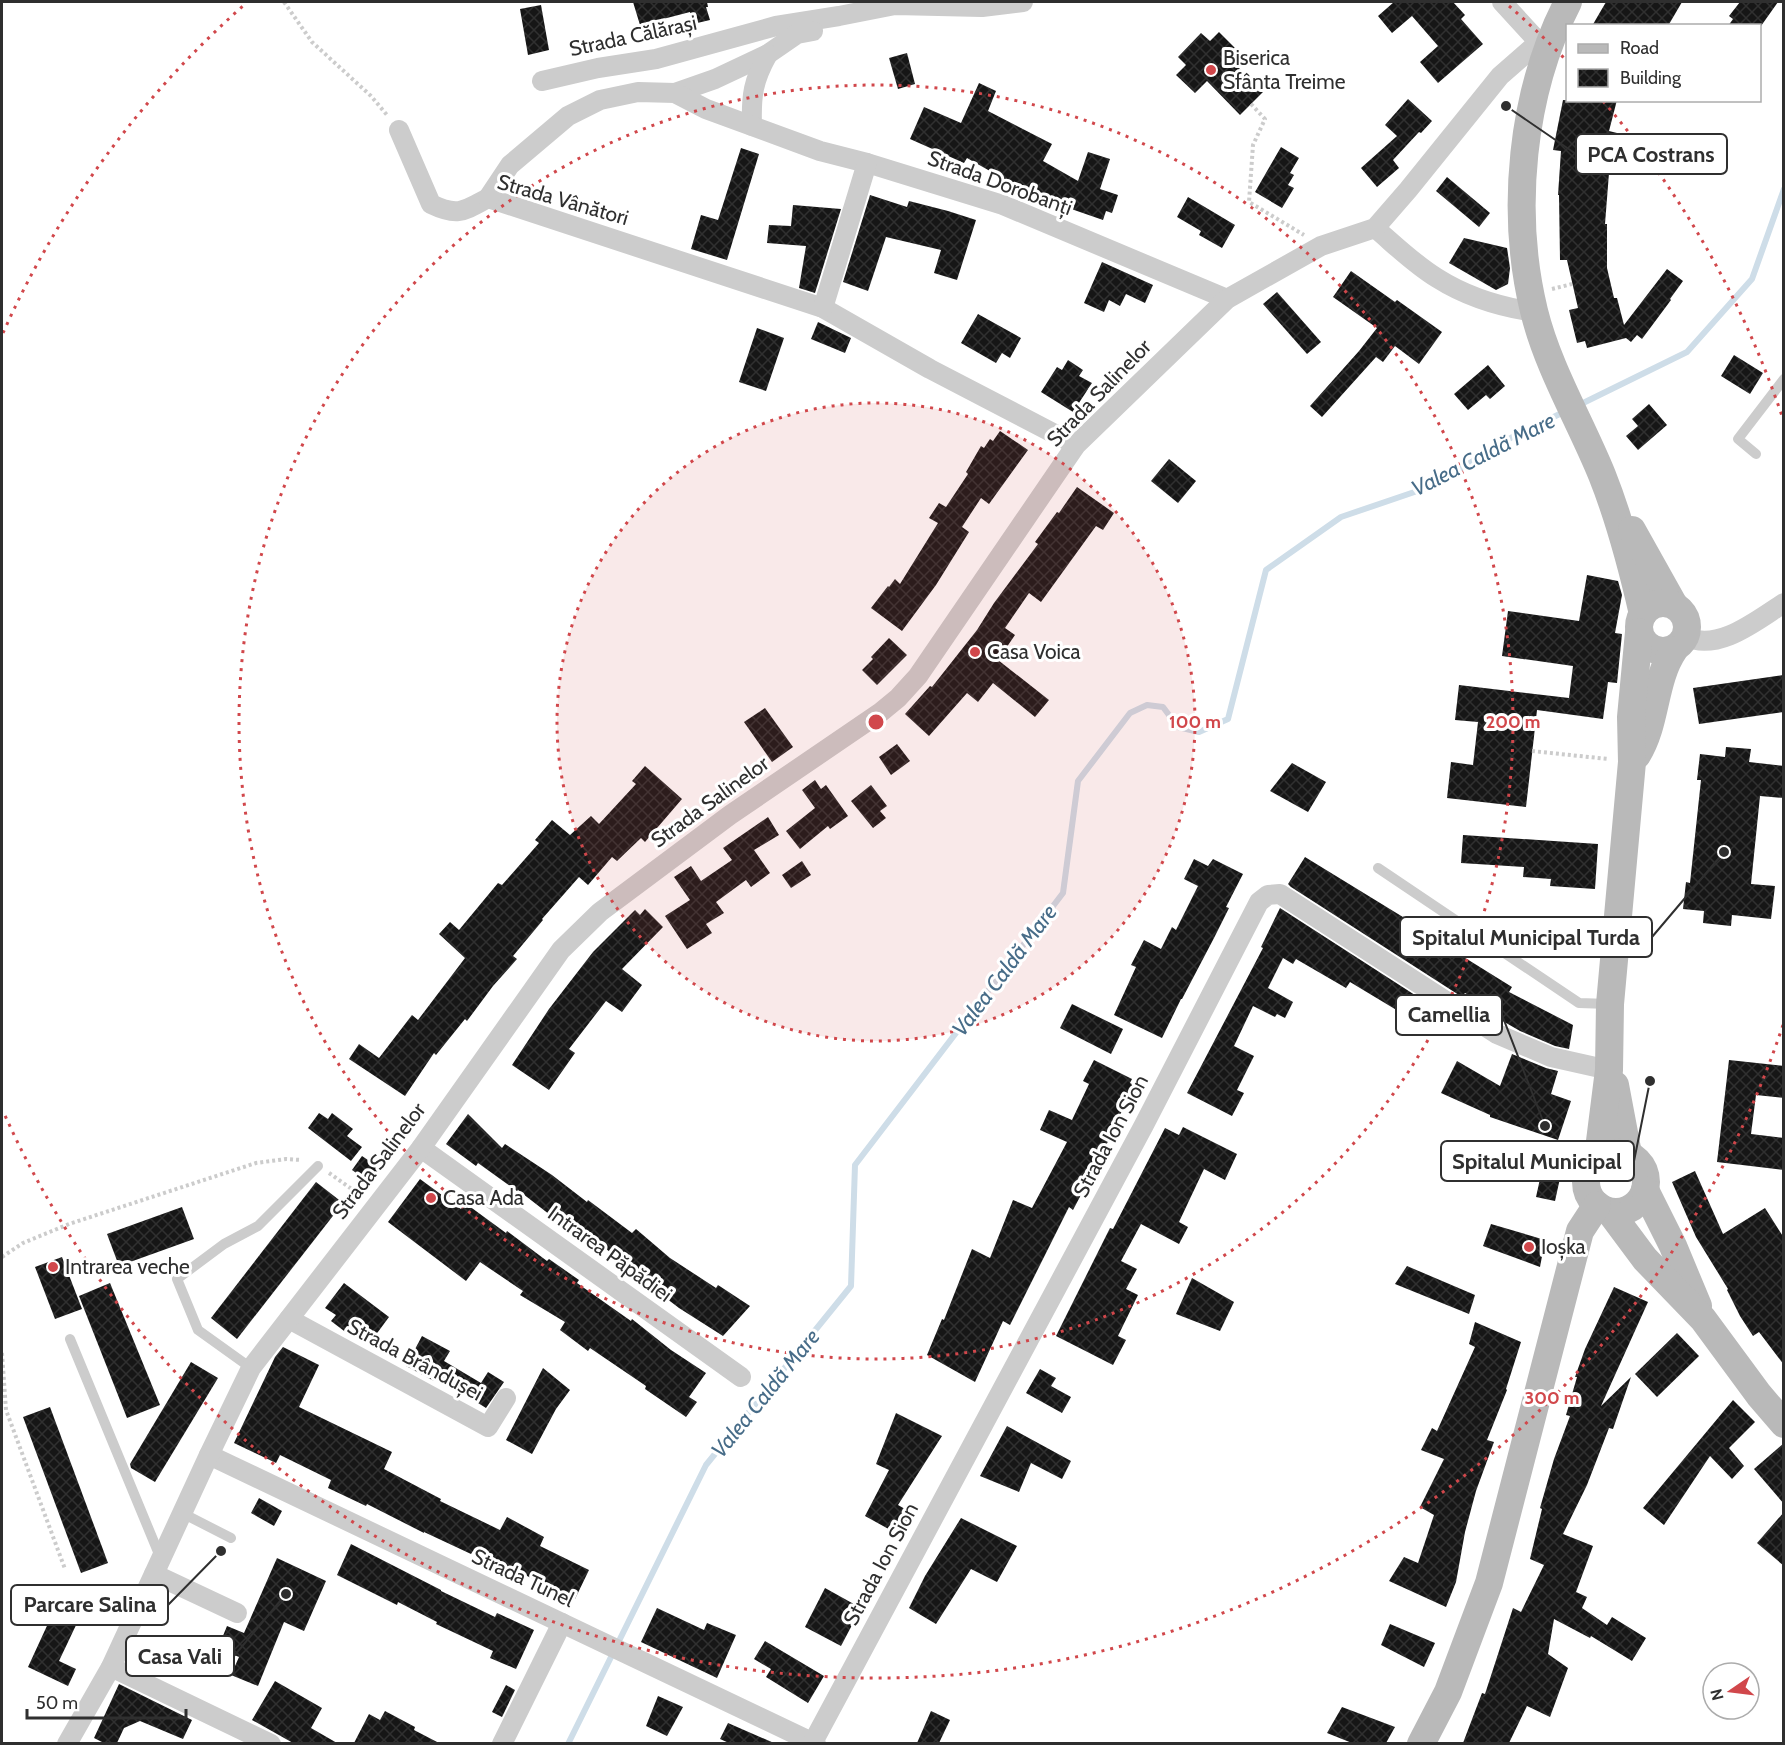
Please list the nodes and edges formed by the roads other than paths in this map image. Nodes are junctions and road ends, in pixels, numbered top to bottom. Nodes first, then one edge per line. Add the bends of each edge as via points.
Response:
1 (1023, 2) edge
2 (1502, 2) edge
3 (1568, 2) edge
4 (840, 16) junction
5 (1543, 46) junction
6 (768, 54) junction
7 (542, 81) dead end
8 (675, 93) junction
9 (752, 126) junction
10 (399, 130) road end
11 (867, 163) junction
12 (488, 198) junction
13 (1375, 228) junction
14 (1227, 298) junction
15 (823, 308) junction
16 (1534, 312) junction
17 (1784, 379) edge
18 (1076, 445) junction
19 (1756, 454) dead end
20 (1602, 475) junction
21 (1784, 603) edge
22 (1674, 605) junction
23 (1641, 623) junction
24 (1680, 643) junction
25 (1632, 762) junction
26 (1378, 868) dead end
27 (1610, 1004) junction
28 (1609, 1063) junction
29 (421, 1148) junction
30 (1628, 1154) junction
31 (1598, 1157) junction
32 (318, 1166) road end
33 (1645, 1190) junction
34 (1604, 1208) junction
35 (289, 1319) junction
36 (1703, 1319) junction
37 (69, 1339) dead end
38 (251, 1368) junction
39 (741, 1377) dead end
40 (506, 1398) dead end
41 (1784, 1424) edge
42 (209, 1455) junction
43 (182, 1513) junction
44 (231, 1538) dead end
45 (157, 1567) junction
46 (237, 1613) dead end
47 (562, 1623) junction
48 (111, 1667) junction
49 (67, 1743) edge
50 (271, 1743) edge
51 (502, 1743) edge
52 (813, 1743) edge
53 (1421, 1743) edge

1 - 4 street, Strada Călărași via 982,7 895,5
2 - 5 street
3 - 5 main road
4 - 6 street, Strada Călărași via 838,25 797,34
4 - 7 street, Strada Călărași via 776,26 656,59
5 - 13 street via 1500,76
5 - 16 main road via 1522,188 1524,247
6 - 8 street, Strada Călărași
6 - 9 street via 753,87
8 - 9 street, Strada Dorobanți
8 - 12 street, Strada Dorobanți via 638,92 600,100 568,116 510,165
9 - 11 street, Strada Dorobanți
10 - 12 street, Strada Vânători via 431,204 446,212 465,211
11 - 14 street, Strada Dorobanți via 1003,205
11 - 15 street
12 - 15 street, Strada Vânători
13 - 14 street, Strada Salinelor via 1321,246
13 - 16 street via 1437,278 1497,305
14 - 18 street, Strada Salinelor
15 - 18 street, Strada Vânători
16 - 20 main road
17 - 19 lane via 1738,439
18 - 29 street, Strada Salinelor via 918,676 881,712 730,815 600,912 561,950
20 - 22 main road
20 - 23 main road via 1625,540
21 - 24 street via 1728,636
22 - 23 main road via 1657,603 1649,607
22 - 24 main road via 1682,611 1688,628
23 - 24 main road via 1642,640 1648,647 1666,652
23 - 25 main road via 1630,717
24 - 25 main road via 1664,670 1644,743
25 - 27 main road
26 - 27 lane via 1579,1003
27 - 28 main road
28 - 30 main road
28 - 31 main road
28 - 52 street, Strada Ion Sion via 1551,1057 1497,1034 1280,894 1268,895 1259,902
29 - 35 street, Strada Salinelor
29 - 39 street, Intrarea Păpădiei
30 - 31 main road via 1612,1151
30 - 33 main road via 1643,1169
31 - 34 main road via 1587,1172 1587,1190
32 - 38 lane via 258,1226 224,1244 177,1279 198,1330
33 - 34 main road via 1637,1203 1625,1211
33 - 36 main road
34 - 36 main road via 1645,1259
34 - 53 main road via 1580,1231 1489,1583 1448,1692
35 - 38 street, Strada Salinelor
35 - 40 street, Strada Brândușei via 488,1427
36 - 41 main road
37 - 45 lane
38 - 42 street, Strada Salinelor
42 - 43 street, Strada Salinelor
42 - 47 street, Strada Tunel
43 - 44 lane
43 - 45 street, Strada Salinelor
45 - 46 street
45 - 48 street, Strada Salinelor
47 - 51 street
47 - 52 street, Strada Tunel
48 - 49 street, Strada Salinelor
48 - 50 street

